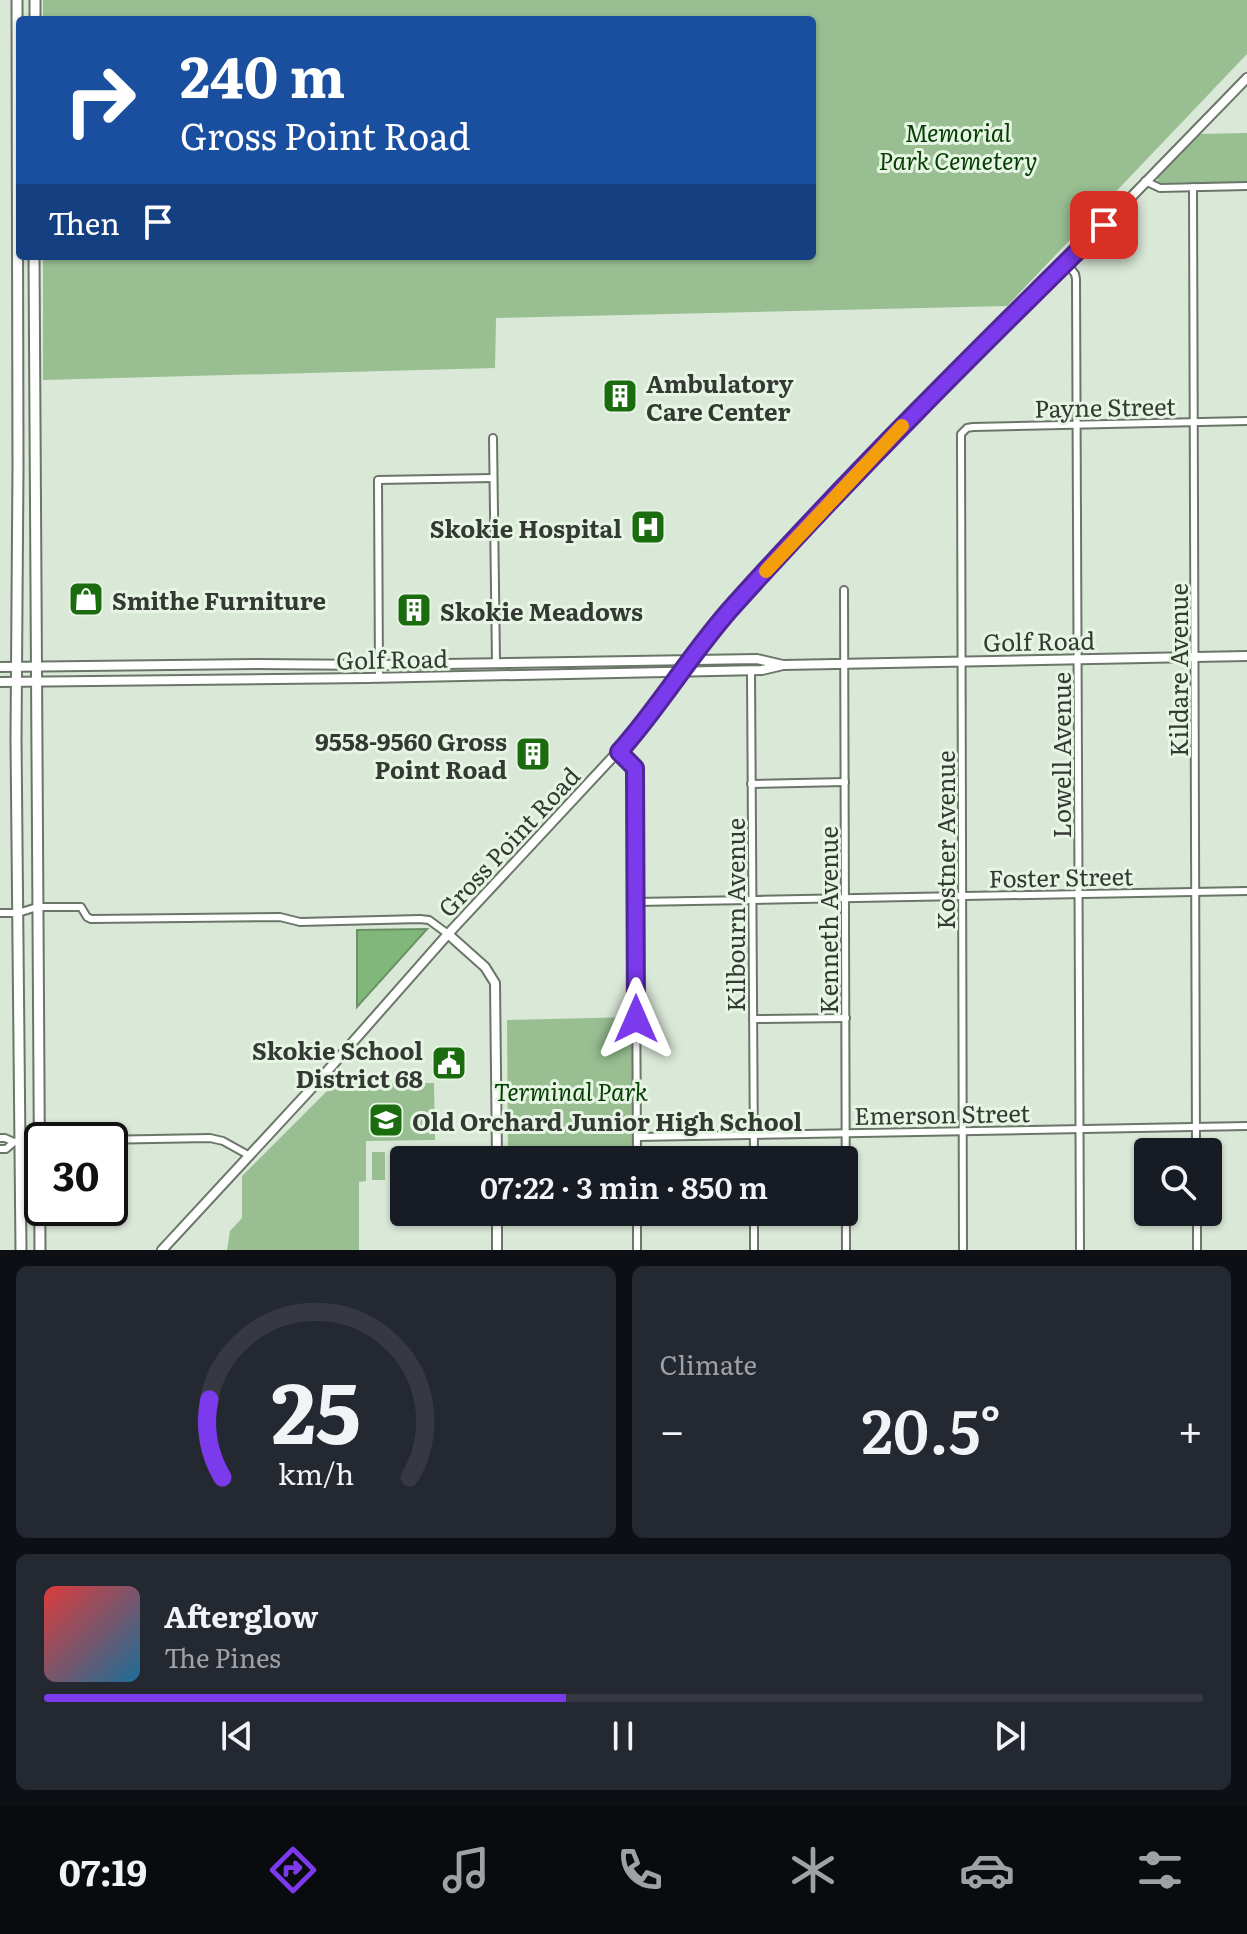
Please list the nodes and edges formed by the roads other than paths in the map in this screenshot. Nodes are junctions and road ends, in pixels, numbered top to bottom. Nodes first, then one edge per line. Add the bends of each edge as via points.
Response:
1 (1247, 78) edge
2 (1145, 181) junction
3 (1247, 186) edge
4 (1193, 187) junction
5 (18, 260) edge
6 (34, 260) edge
7 (1066, 262) junction
8 (1247, 421) edge
9 (1194, 422) junction
10 (1077, 425) junction
11 (964, 430) joint
12 (493, 438) dead end
13 (493, 478) junction
14 (844, 590) dead end
15 (1247, 656) edge
16 (1195, 657) junction
17 (1078, 659) junction
18 (689, 660) junction
19 (961, 661) junction
20 (496, 663) junction
21 (844, 664) junction
22 (379, 665) junction
23 (783, 665) junction
24 (0, 667) edge
25 (16, 667) junction
26 (37, 667) junction
27 (681, 671) junction
28 (751, 671) junction
29 (379, 678) junction
30 (0, 682) edge
31 (16, 682) junction
32 (37, 682) junction
33 (619, 752) junction
34 (845, 782) junction
35 (751, 784) junction
36 (1247, 891) edge
37 (1196, 892) junction
38 (1079, 894) junction
39 (962, 896) junction
40 (845, 898) junction
41 (752, 900) junction
42 (636, 902) junction
43 (37, 907) junction
44 (0, 913) edge
45 (18, 913) junction
46 (448, 934) junction
47 (846, 1018) junction
48 (753, 1019) junction
49 (41, 1122) edge
50 (1247, 1126) edge
51 (1196, 1127) junction
52 (1080, 1128) junction
53 (963, 1130) junction
54 (846, 1133) junction
55 (754, 1135) junction
56 (637, 1137) junction
57 (0, 1138) edge
58 (1196, 1138) edge
59 (128, 1139) edge
60 (18, 1142) junction
61 (24, 1142) edge
62 (497, 1146) edge
63 (637, 1146) edge
64 (754, 1146) edge
65 (0, 1149) edge
66 (250, 1156) junction
67 (40, 1226) edge
68 (497, 1226) edge
69 (637, 1226) edge
70 (754, 1226) edge
71 (1197, 1226) edge
72 (21, 1250) edge
73 (40, 1250) edge
74 (162, 1250) edge
75 (497, 1250) edge
76 (637, 1250) edge
77 (754, 1250) edge
78 (846, 1250) edge
79 (963, 1250) edge
80 (1080, 1250) edge
81 (1197, 1250) edge

1 - 2 main road, Gross Point Road
2 - 4 street via 1160,188
2 - 7 main road, Gross Point Road
3 - 4 street
4 - 9 street, Kildare Avenue
5 - 25 main road
6 - 26 main road
7 - 10 street, Lowell Avenue via 1076,279
7 - 18 main road, Gross Point Road via 863,466
8 - 9 street, Payne Street
9 - 10 street, Payne Street
9 - 16 street, Kildare Avenue
10 - 11 street, Payne Street
10 - 17 street, Lowell Avenue
11 - 19 street, Kostner Avenue
12 - 13 street
13 - 20 street
13 - 22 street via 378,480
14 - 21 street, Kenneth Avenue
15 - 16 main road, Golf Road
16 - 17 main road, Golf Road
16 - 37 street, Kildare Avenue
17 - 19 main road, Golf Road
17 - 38 street, Lowell Avenue
18 - 20 main road, Golf Road
18 - 23 main road, Golf Road via 757,659
18 - 27 main road, Gross Point Road
19 - 21 main road, Golf Road
19 - 39 street, Kostner Avenue
20 - 22 main road, Golf Road
21 - 23 main road, Golf Road
21 - 34 street, Kenneth Avenue
22 - 26 main road, Golf Road
22 - 29 street
23 - 28 main road, Golf Road
24 - 25 main road, Golf Road
25 - 26 main road, Golf Road
25 - 31 main road
26 - 32 main road
27 - 28 main road, Golf Road
27 - 29 main road, Golf Road
27 - 33 main road, Gross Point Road
28 - 35 street, Kilbourn Avenue
29 - 32 main road, Golf Road
30 - 31 main road, Golf Road
31 - 32 main road, Golf Road
31 - 45 main road
32 - 43 main road
33 - 42 street via 635,768
33 - 46 main road, Gross Point Road
34 - 35 street
34 - 40 street, Kenneth Avenue
35 - 41 street, Kilbourn Avenue
36 - 37 street, Foster Street
37 - 38 street, Foster Street
37 - 51 street, Kildare Avenue
38 - 39 street, Foster Street
38 - 52 street, Lowell Avenue
39 - 40 street, Foster Street
39 - 53 street, Kostner Avenue
40 - 41 street, Foster Street
40 - 47 street, Kenneth Avenue
41 - 42 street, Foster Street
41 - 48 street, Kilbourn Avenue
42 - 56 street
43 - 45 street
43 - 46 street via 81,907 91,919 420,919
43 - 49 main road
44 - 45 street
45 - 60 main road
46 - 62 main road via 495,983
46 - 66 main road, Gross Point Road
47 - 48 street
47 - 54 street, Kenneth Avenue
48 - 55 street, Kilbourn Avenue
50 - 51 street, Emerson Street
51 - 52 street, Emerson Street
51 - 58 street, Kildare Avenue
52 - 53 street, Emerson Street
52 - 80 street, Lowell Avenue
53 - 54 street, Emerson Street
53 - 79 street, Kostner Avenue
54 - 55 street, Emerson Street
54 - 78 street, Kenneth Avenue
55 - 56 street, Emerson Street
55 - 64 street, Kilbourn Avenue
56 - 63 street
57 - 60 street
59 - 66 street via 210,1138
60 - 61 street
60 - 65 street
60 - 72 main road
66 - 74 main road, Gross Point Road
67 - 73 main road
68 - 75 main road
69 - 76 street
70 - 77 street
71 - 81 street

